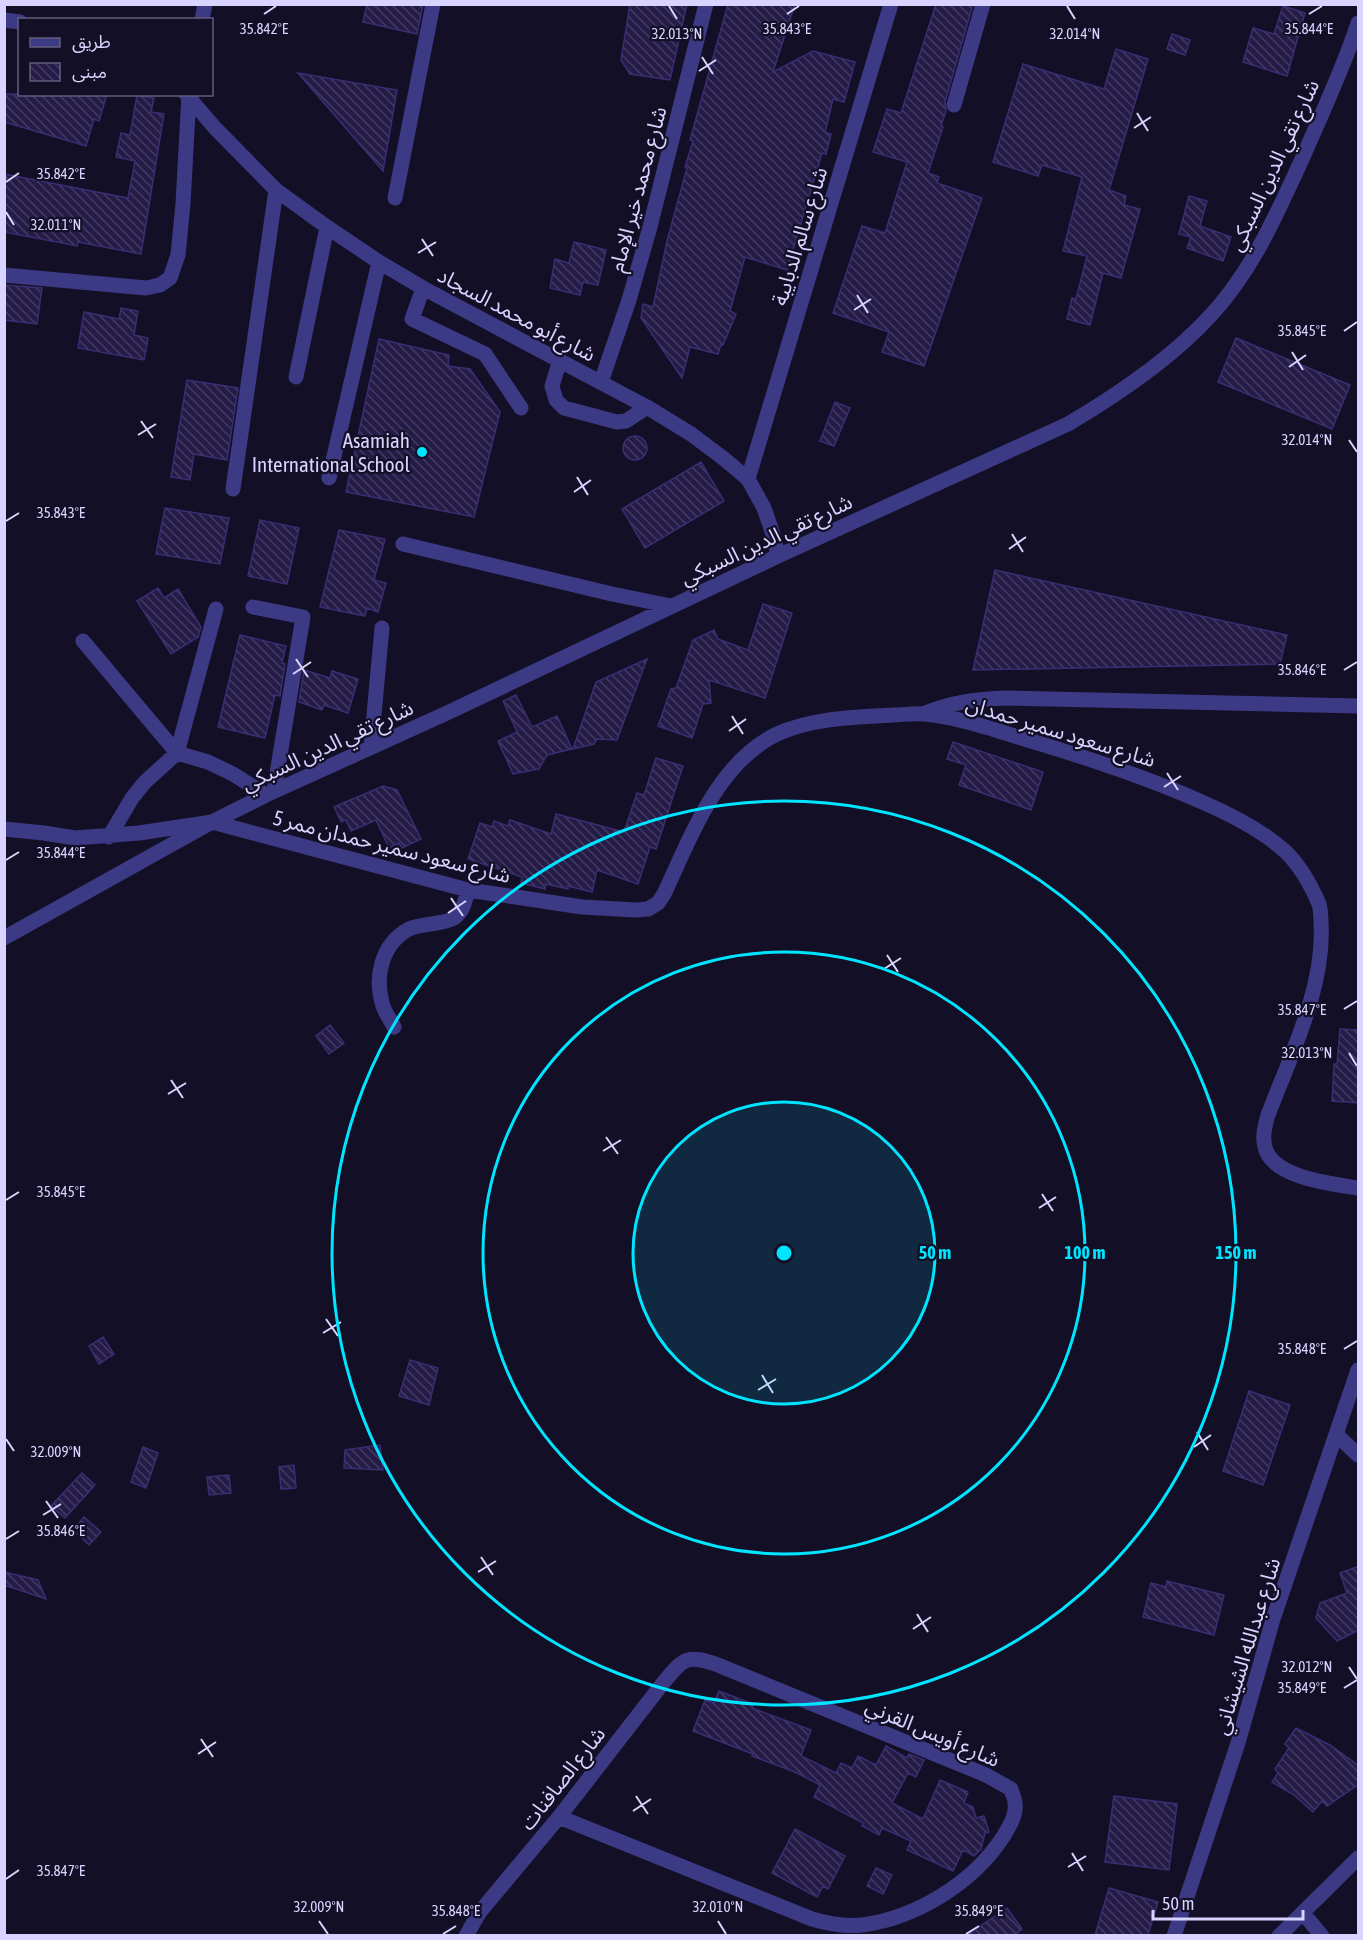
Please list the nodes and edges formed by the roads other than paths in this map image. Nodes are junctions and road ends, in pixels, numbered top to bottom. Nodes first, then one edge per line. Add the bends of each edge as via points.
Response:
1 (434, 4) edge
2 (706, 4) edge
3 (891, 4) edge
4 (983, 4) edge
5 (1359, 23) edge
6 (188, 96) edge
7 (189, 96) edge
8 (954, 105) dead end
9 (276, 190) junction
10 (395, 198) dead end
11 (327, 227) junction
12 (379, 262) junction
13 (4, 275) edge
14 (423, 288) junction
15 (560, 360) junction
16 (296, 377) dead end
17 (601, 382) junction
18 (646, 407) junction
19 (521, 408) dead end
20 (329, 478) dead end
21 (747, 479) junction
22 (233, 489) dead end
23 (403, 544) dead end
24 (778, 556) junction
25 (671, 606) junction
26 (253, 607) dead end
27 (216, 609) dead end
28 (382, 628) dead end
29 (83, 641) dead end
30 (1359, 706) edge
31 (923, 714) junction
32 (371, 747) junction
33 (177, 753) junction
34 (270, 793) junction
35 (212, 822) junction
36 (4, 829) edge
37 (109, 837) junction
38 (468, 890) junction
39 (664, 894) joint
40 (4, 938) edge
41 (394, 1027) dead end
42 (1359, 1188) edge
43 (1359, 1370) edge
44 (1337, 1435) junction
45 (1359, 1455) edge
46 (700, 1659) joint
47 (559, 1817) junction
48 (1359, 1858) edge
49 (1303, 1913) junction
50 (466, 1935) edge
51 (1174, 1935) edge
52 (1279, 1935) edge
53 (1322, 1935) edge

1 - 10 street
2 - 17 street, شارع محمد خير الإمام via 650,227
3 - 21 street, شارع سالم الدبايبة
4 - 8 street
5 - 24 street, شارع تقي الدين السبكي via 1316,128 1257,254 1212,314 1188,337 1145,373 1068,424
6 - 13 street via 178,255 170,278 146,288
7 - 9 street, شارع أبو محمد السجاد
9 - 11 street, شارع أبو محمد السجاد
9 - 22 street
11 - 12 street, شارع أبو محمد السجاد
11 - 16 street
12 - 14 street, شارع أبو محمد السجاد
12 - 20 street
14 - 15 street, شارع أبو محمد السجاد
14 - 19 street via 412,319 485,354
15 - 17 street, شارع أبو محمد السجاد
15 - 18 street via 552,386 556,400 564,408 617,422 626,421
17 - 18 street, شارع أبو محمد السجاد
18 - 21 street, شارع أبو محمد السجاد via 691,434
21 - 24 street, شارع أبو محمد السجاد via 764,508
23 - 25 street
24 - 25 street, شارع تقي الدين السبكي
25 - 32 street, شارع تقي الدين السبكي
26 - 34 street via 303,617
27 - 33 street
28 - 32 street
29 - 33 street
30 - 31 street, شارع سعود سمير حمدان via 1007,698 974,699
31 - 39 street, شارع سعود سمير حمدان via 863,716 799,726 760,744 742,758 714,792
31 - 42 street, شارع سعود سمير حمدان via 1061,750 1170,788 1226,812 1286,852 1303,872 1320,906 1320,965 1268,1115 1265,1149 1281,1168 1299,1176
32 - 34 street, شارع تقي الدين السبكي
33 - 34 street via 208,762
33 - 37 street via 132,798
34 - 35 street, شارع تقي الدين السبكي
35 - 37 street, شارع تقي الدين السبكي
35 - 38 street, شارع سعود سمير حمدان ممر 5
35 - 40 street
36 - 37 street, شارع تقي الدين السبكي via 75,838
38 - 39 street, شارع سعود سمير حمدان ممر 5 via 618,910 648,909
38 - 41 street via 464,907 453,919 409,929 390,944 380,964 380,984 383,1007
43 - 44 street, شارع عبدالله الشيشاني
44 - 45 street
44 - 51 street, شارع عبدالله الشيشاني via 1273,1619 1238,1743
46 - 47 street, شارع الصافنات via 687,1659 677,1666
46 - 47 street, شارع أويس القرني via 993,1778 1011,1790 1016,1804 1011,1824 980,1866 939,1896 892,1918 837,1926
47 - 50 street, شارع الصافنات via 479,1913
48 - 49 street
49 - 52 street
49 - 53 street

